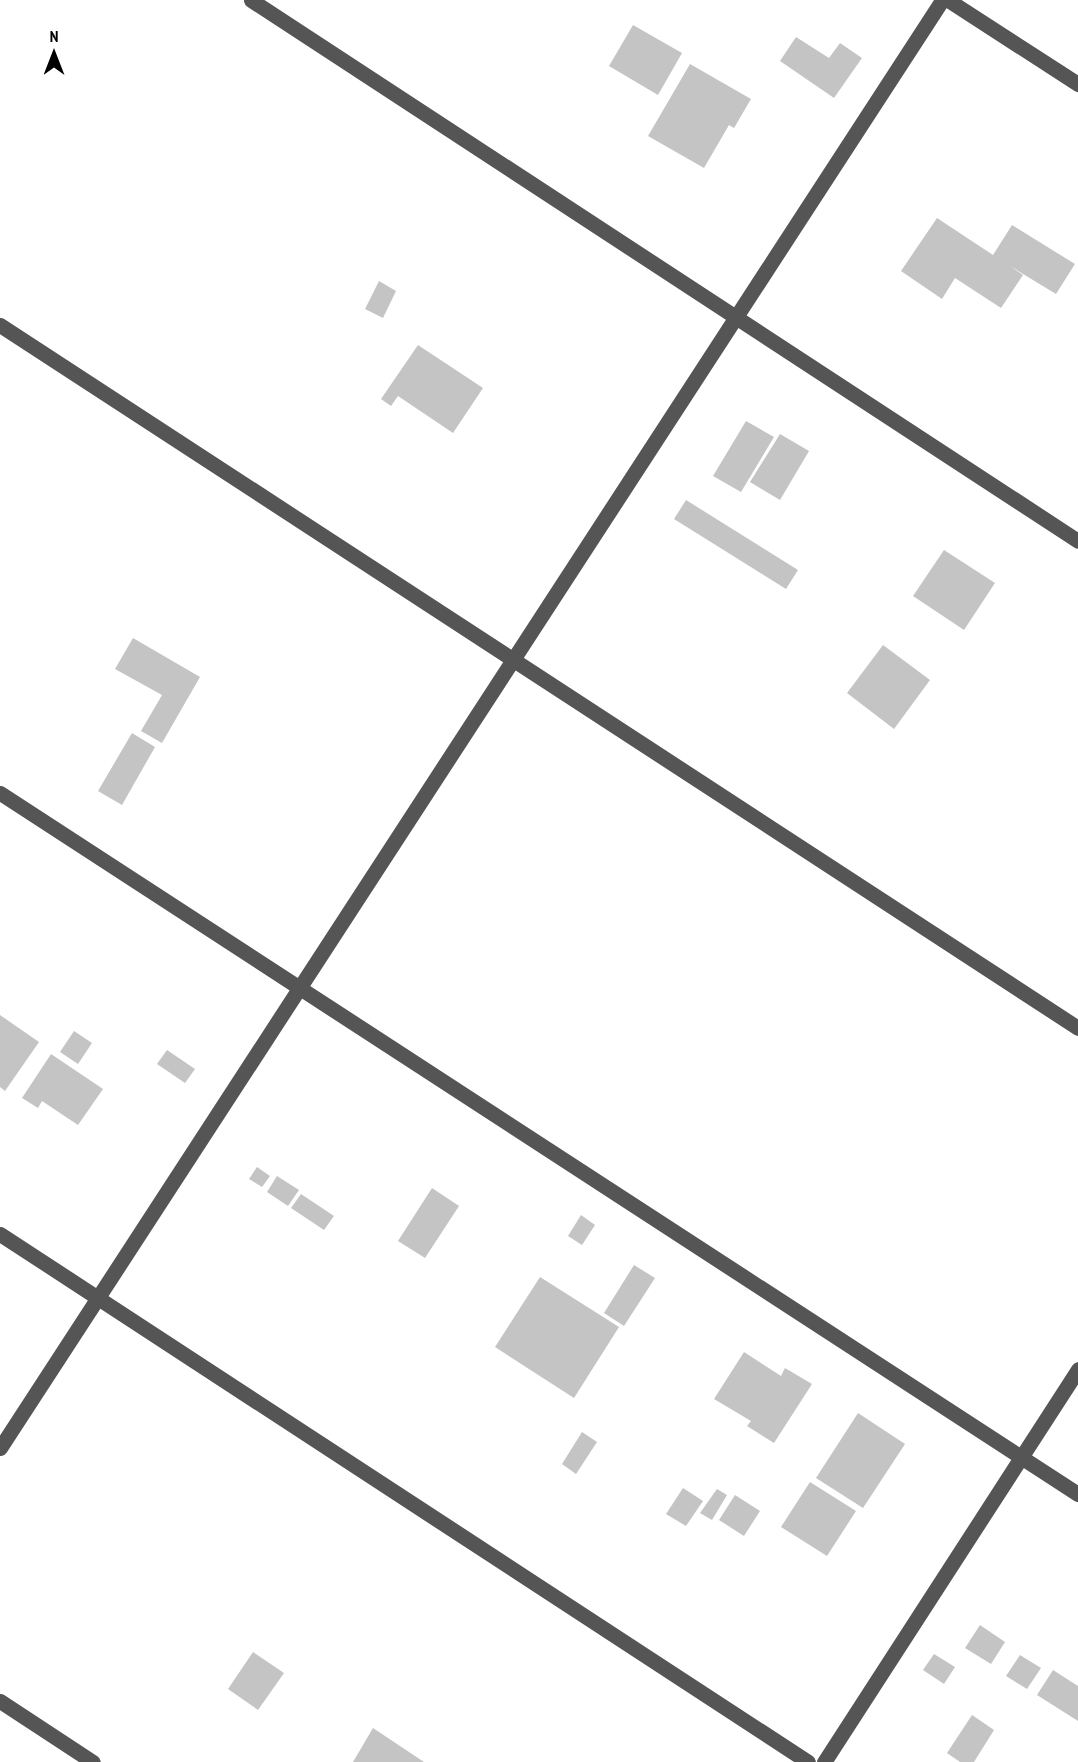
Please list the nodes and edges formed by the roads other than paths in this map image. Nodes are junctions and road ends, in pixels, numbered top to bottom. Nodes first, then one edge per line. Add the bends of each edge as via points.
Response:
1 (251, 0) edge
2 (942, 0) edge
3 (948, 0) edge
4 (1078, 84) edge
5 (735, 317) junction
6 (0, 325) edge
7 (1078, 541) edge
8 (513, 660) junction
9 (0, 793) edge
10 (299, 988) junction
11 (1078, 1028) edge
12 (0, 1234) edge
13 (98, 1298) junction
14 (1078, 1369) edge
15 (0, 1448) edge
16 (1021, 1457) junction
17 (1078, 1494) edge
18 (0, 1701) edge
19 (93, 1762) edge
20 (808, 1762) edge
21 (824, 1762) edge

1 - 5 street
2 - 5 street
3 - 4 street
5 - 7 street
5 - 8 street
6 - 8 street
8 - 10 street
8 - 11 street
9 - 10 street
10 - 13 street
10 - 16 street
12 - 13 street
13 - 15 street
13 - 20 street
14 - 16 street
16 - 17 street
16 - 21 street
18 - 19 street

